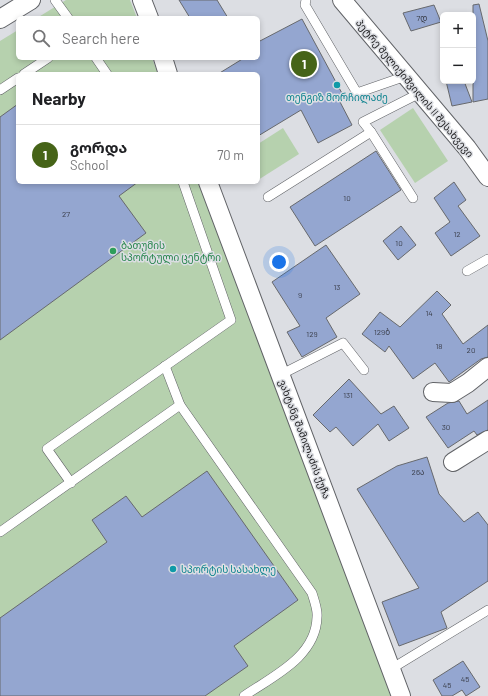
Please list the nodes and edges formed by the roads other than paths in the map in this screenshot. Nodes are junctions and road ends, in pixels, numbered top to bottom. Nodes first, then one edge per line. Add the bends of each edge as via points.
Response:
1 (31, 0) edge
2 (56, 0) edge
3 (142, 0) edge
4 (306, 0) edge
5 (342, 0) edge
6 (67, 16) edge
7 (147, 16) edge
8 (0, 19) edge
9 (45, 60) edge
10 (97, 60) edge
11 (164, 60) edge
12 (27, 72) edge
13 (106, 72) edge
14 (167, 72) edge
15 (406, 76) junction
16 (16, 79) edge
17 (0, 90) edge
18 (420, 93) junction
19 (371, 132) junction
20 (488, 177) edge
21 (184, 184) edge
22 (209, 184) edge
23 (268, 197) dead end
24 (413, 198) dead end
25 (488, 259) edge
26 (467, 271) dead end
27 (166, 366) junction
28 (488, 367) edge
29 (364, 370) dead end
30 (280, 375) junction
31 (433, 392) dead end
32 (180, 405) junction
33 (488, 440) edge
34 (453, 462) dead end
35 (71, 483) junction
36 (0, 532) edge
37 (488, 610) edge
38 (391, 669) junction
39 (244, 696) edge
40 (401, 696) edge

1 - 8 street
2 - 6 lane
3 - 7 street
4 - 15 lane via 305,5 356,93
5 - 15 street, პეტრე მელიქიშვილის II შესახვევი
9 - 12 lane
10 - 13 lane
11 - 14 street
15 - 18 street, პეტრე მელიქიშვილის II შესახვევი
16 - 17 lane
18 - 19 lane via 363,122
18 - 20 street, პეტრე მელიქიშვილის II შესახვევი
19 - 23 lane
19 - 24 lane
21 - 27 lane via 231,320
22 - 30 street, ვახტანგ შამილაძის ქუჩა
25 - 26 lane
27 - 32 lane
27 - 35 lane via 47,449
28 - 31 street via 452,393
29 - 30 lane via 343,343
30 - 38 street, ვახტანგ შამილაძის ქუჩა
32 - 35 lane
32 - 39 lane via 312,593 318,616 313,640 297,659
33 - 34 street
35 - 36 lane
37 - 38 lane
38 - 40 street, ვახტანგ შამილაძის ქუჩა

